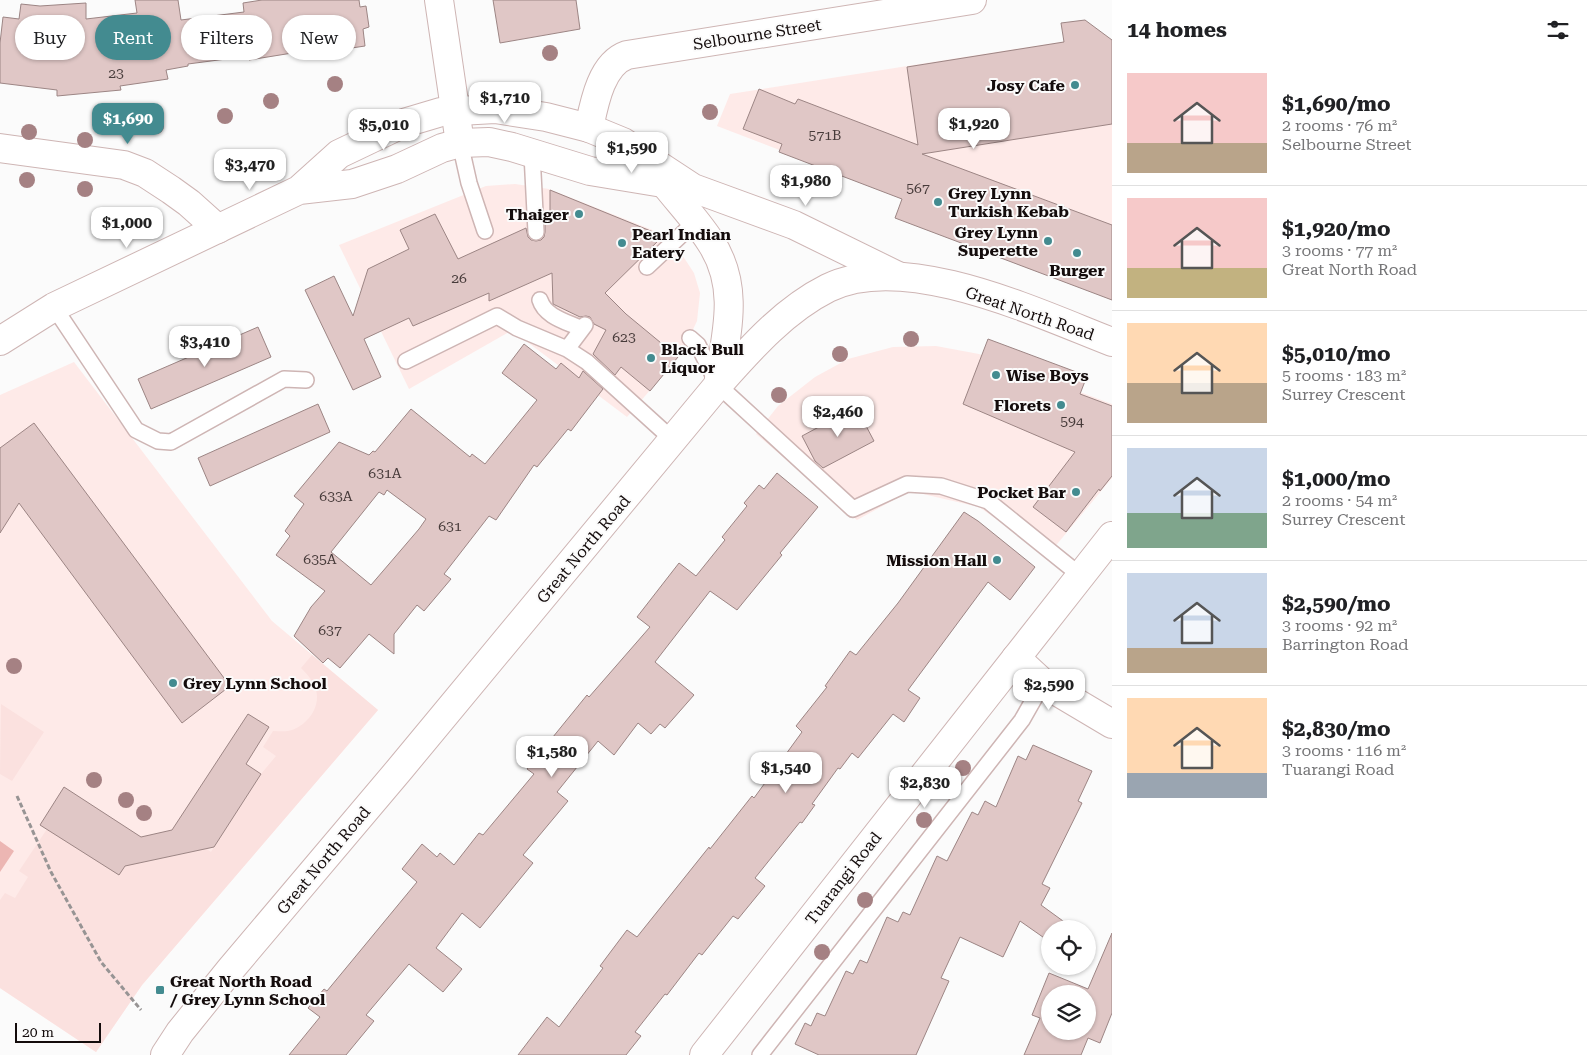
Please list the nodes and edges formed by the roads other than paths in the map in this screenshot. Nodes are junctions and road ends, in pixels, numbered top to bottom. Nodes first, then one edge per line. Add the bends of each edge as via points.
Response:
1 (439, 0) edge
2 (972, 0) edge
3 (456, 111) junction
4 (588, 128) junction
5 (460, 143) junction
6 (0, 148) edge
7 (532, 154) junction
8 (631, 178) junction
9 (665, 184) junction
10 (693, 188) junction
11 (299, 190) junction
12 (695, 222) junction
13 (218, 229) junction
14 (485, 231) dead end
15 (536, 232) dead end
16 (647, 268) dead end
17 (898, 276) junction
18 (540, 300) dead end
19 (54, 307) junction
20 (0, 324) edge
21 (690, 338) dead end
22 (0, 341) edge
23 (1112, 342) edge
24 (567, 349) junction
25 (406, 361) dead end
26 (306, 380) dead end
27 (718, 386) junction
28 (673, 440) junction
29 (1112, 536) edge
30 (1081, 576) junction
31 (1016, 658) junction
32 (1044, 684) junction
33 (1112, 724) edge
34 (165, 1055) edge
35 (704, 1055) edge
36 (760, 1055) edge

1 - 3 main road
2 - 4 main road, Selbourne Street via 627,55 612,63 604,76
3 - 4 main road via 495,109
3 - 5 main road
3 - 11 main road via 404,123 339,154
4 - 8 main road via 610,160
4 - 10 main road via 623,142
5 - 7 main road via 489,142
5 - 11 main road via 352,184
5 - 14 lane
6 - 13 main road via 124,165 145,174 189,202
7 - 8 main road via 590,171
7 - 15 lane
8 - 9 main road
9 - 10 main road
9 - 12 main road
10 - 17 main road via 794,225
11 - 13 main road
12 - 16 lane
12 - 27 main road via 718,253 728,282 730,315
13 - 19 main road
17 - 23 main road, Great North Road via 986,294
17 - 27 main road, Great North Road via 844,281 809,299 783,318
18 - 24 lane via 552,315 584,327
19 - 20 main road
19 - 22 main road
19 - 26 lane via 136,430 158,441 171,442 284,380
21 - 27 lane via 698,345
24 - 25 lane via 497,316
24 - 28 lane via 587,362
27 - 28 main road, Great North Road
27 - 30 lane via 853,509 906,484 941,486 988,501
28 - 34 main road, Great North Road via 230,970
29 - 30 main road, Tuarangi Road
30 - 31 main road, Tuarangi Road
31 - 32 main road
31 - 35 main road, Tuarangi Road
32 - 33 main road
32 - 36 lane via 1022,720

